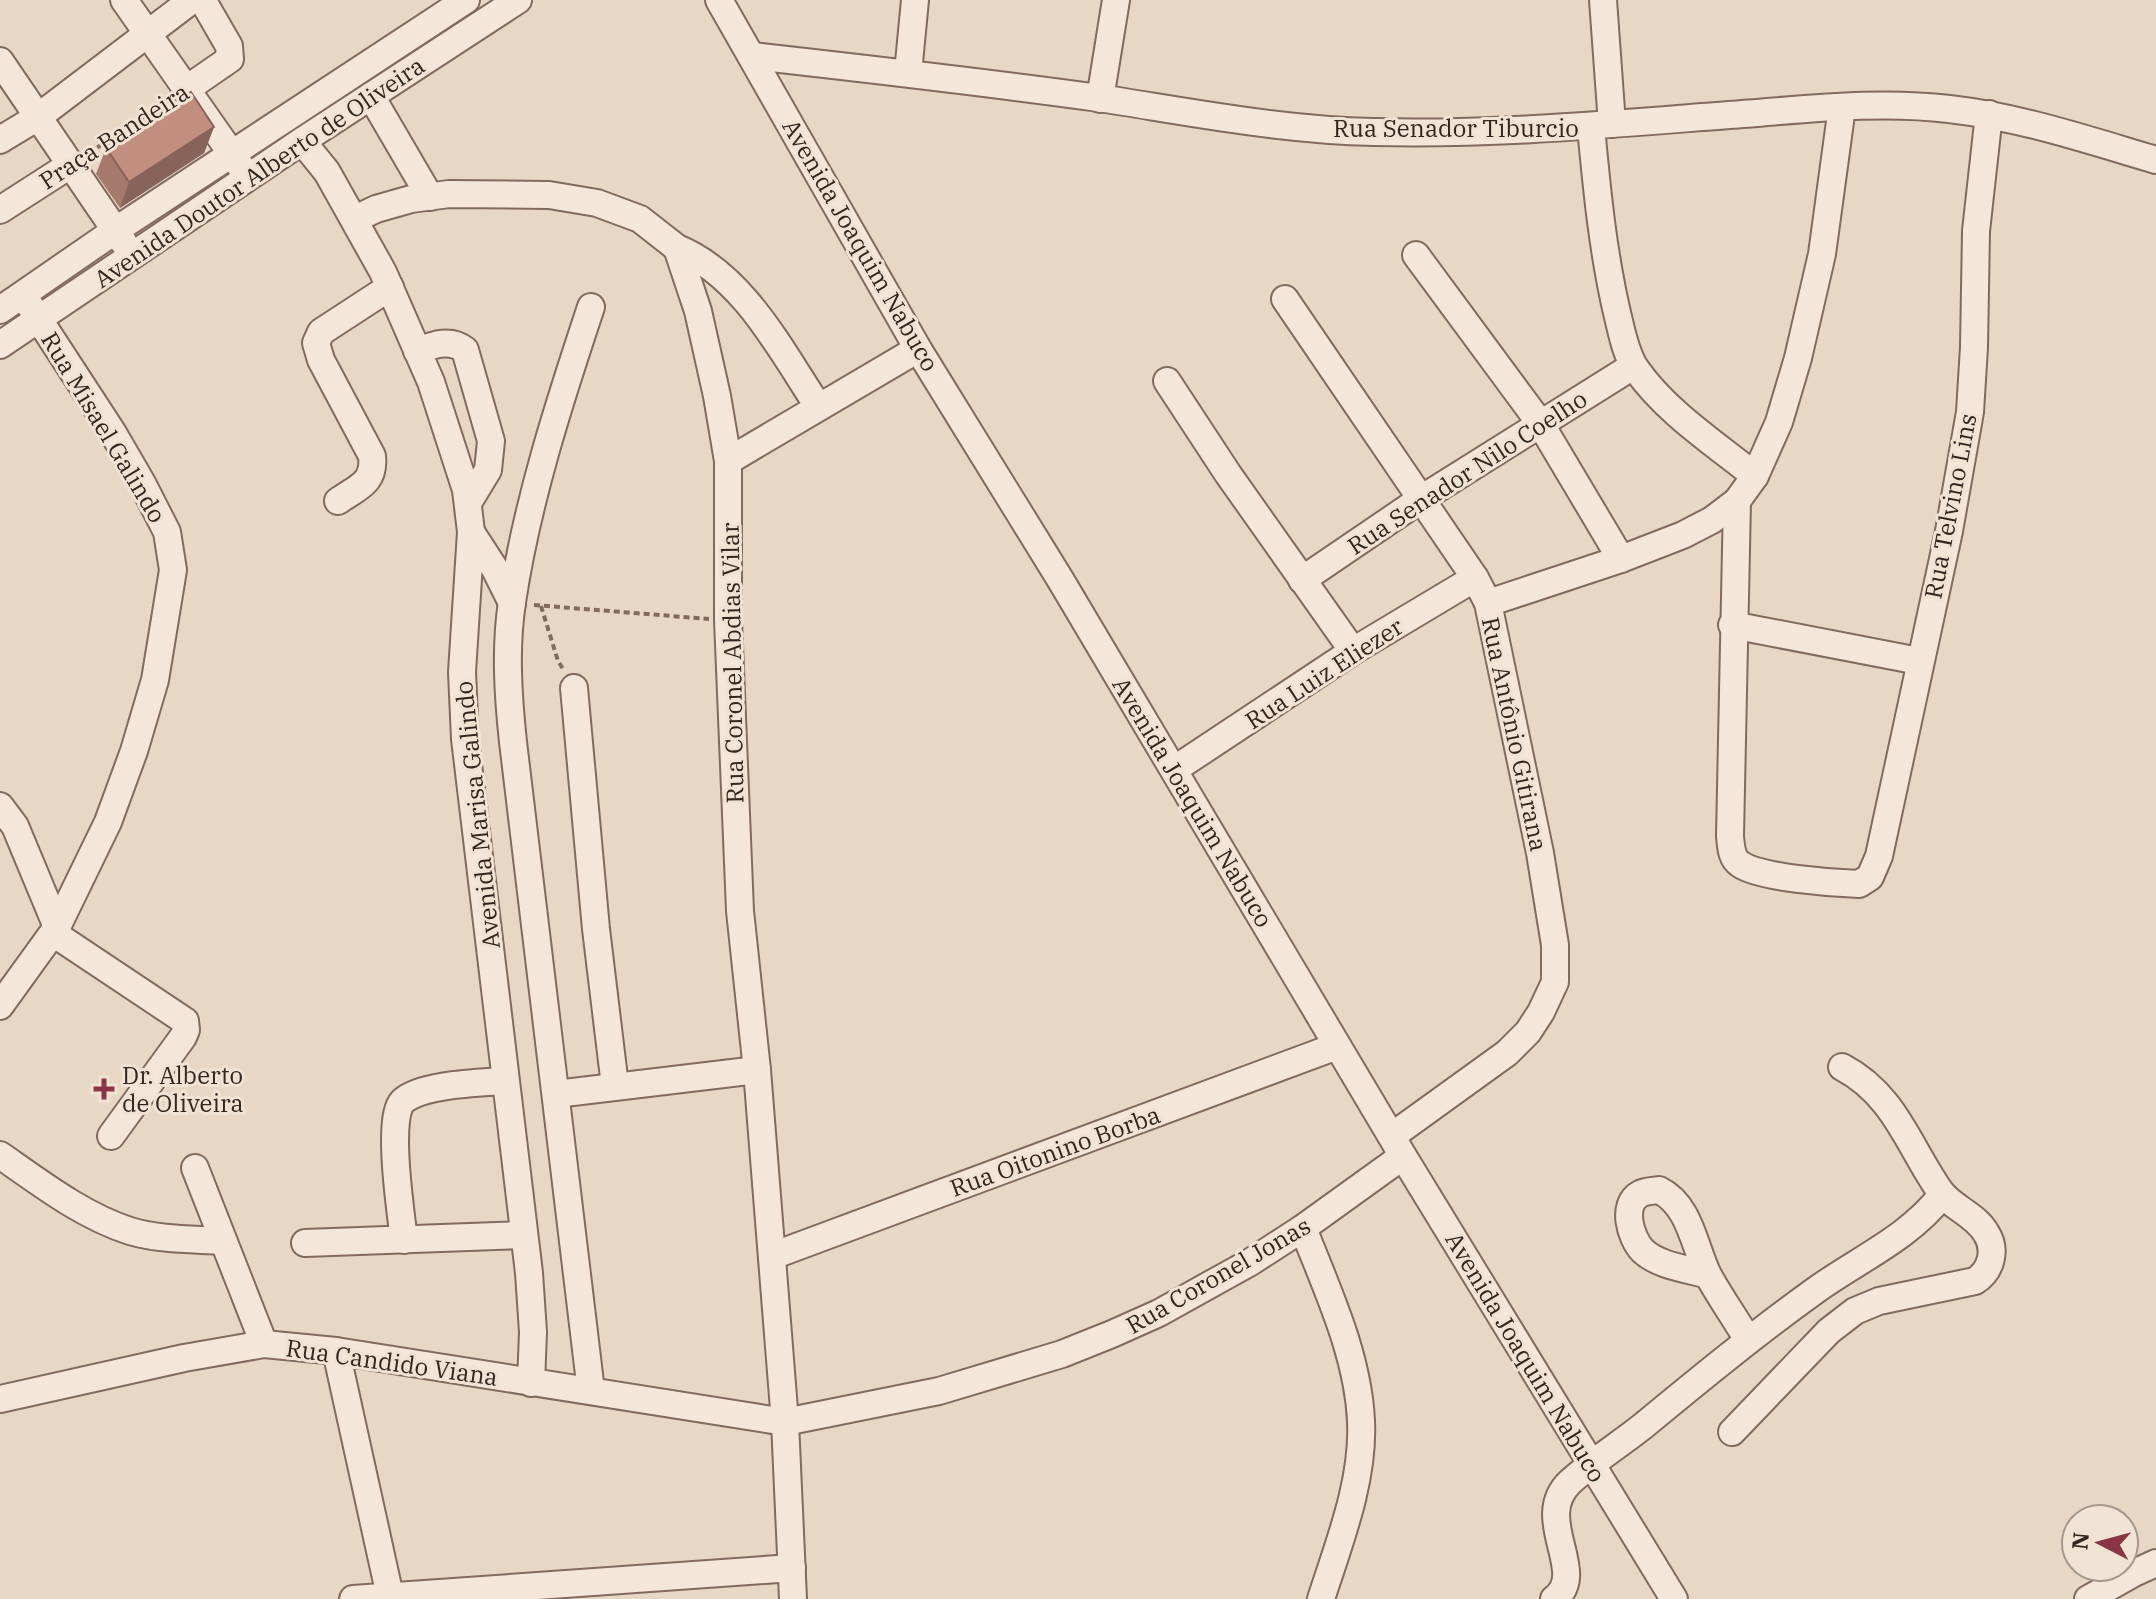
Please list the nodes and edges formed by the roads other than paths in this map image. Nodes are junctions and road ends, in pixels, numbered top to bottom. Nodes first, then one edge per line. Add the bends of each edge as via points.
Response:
1 (124, 0) edge
2 (192, 0) edge
3 (198, 0) edge
4 (466, 0) edge
5 (518, 0) edge
6 (719, 0) edge
7 (915, 0) edge
8 (1116, 0) edge
9 (1603, 0) edge
10 (150, 34) junction
11 (753, 56) junction
12 (0, 61) edge
13 (369, 63) junction
14 (908, 73) junction
15 (185, 90) junction
16 (377, 92) junction
17 (1100, 99) junction
18 (1842, 107) junction
19 (1989, 114) junction
20 (38, 117) junction
21 (1601, 126) junction
22 (0, 140) edge
23 (302, 141) junction
24 (233, 155) junction
25 (2156, 160) edge
26 (70, 165) junction
27 (247, 178) junction
28 (430, 197) junction
29 (0, 210) edge
30 (355, 219) junction
31 (116, 230) junction
32 (677, 248) junction
33 (1416, 255) dead end
34 (132, 256) junction
35 (390, 287) junction
36 (23, 295) junction
37 (1285, 299) dead end
38 (591, 307) dead end
39 (0, 310) edge
40 (38, 319) junction
41 (0, 345) edge
42 (918, 349) junction
43 (417, 351) junction
44 (1633, 366) junction
45 (1167, 381) dead end
46 (818, 406) junction
47 (1540, 423) junction
48 (728, 461) junction
49 (1755, 476) junction
50 (1421, 499) junction
51 (338, 501) dead end
52 (1737, 501) junction
53 (468, 503) junction
54 (471, 532) junction
55 (1621, 559) junction
56 (1475, 578) junction
57 (1302, 580) junction
58 (512, 603) junction
59 (1488, 603) junction
60 (1732, 625) junction
61 (1353, 651) junction
62 (1919, 661) junction
63 (574, 688) road end
64 (1175, 769) junction
65 (0, 806) edge
66 (55, 930) junction
67 (0, 1006) edge
68 (1337, 1046) junction
69 (1842, 1067) dead end
70 (757, 1070) junction
71 (505, 1081) junction
72 (615, 1086) junction
73 (556, 1094) junction
74 (111, 1136) dead end
75 (1398, 1146) junction
76 (0, 1155) edge
77 (195, 1168) dead end
78 (1942, 1195) junction
79 (1303, 1228) junction
80 (524, 1235) junction
81 (404, 1240) junction
82 (223, 1241) junction
83 (305, 1243) dead end
84 (772, 1256) junction
85 (1708, 1275) dead end
86 (1748, 1340) junction
87 (264, 1344) junction
88 (336, 1351) junction
89 (531, 1383) junction
90 (591, 1391) junction
91 (0, 1399) edge
92 (785, 1422) junction
93 (1732, 1432) dead end
94 (1592, 1466) junction
95 (2156, 1563) edge
96 (792, 1568) junction
97 (661, 1588) edge
98 (390, 1596) junction
99 (1561, 1597) edge
100 (353, 1599) edge
101 (793, 1599) edge
102 (1321, 1599) edge
103 (1674, 1599) edge
104 (2088, 1599) edge

1 - 10 street
2 - 10 street
3 - 15 street, Praça Bandeira via 229,46 230,59
4 - 13 street, Avenida Doutor Alberto de Oliveira
5 - 16 street, Avenida Doutor Alberto de Oliveira
6 - 11 street, Avenida Joaquim Nabuco
7 - 14 street
8 - 17 street
9 - 21 street
10 - 15 street
10 - 20 street
11 - 14 street, Rua Senador Tiburcio
11 - 42 street, Avenida Joaquim Nabuco
12 - 20 street
13 - 16 street
13 - 24 street, Avenida Doutor Alberto de Oliveira
14 - 17 street, Rua Senador Tiburcio
15 - 24 street
16 - 23 street, Avenida Doutor Alberto de Oliveira
16 - 28 street
17 - 21 street, Rua Senador Tiburcio via 1229,120 1370,132
18 - 19 street, Rua Senador Tiburcio via 1905,105
18 - 21 street, Rua Senador Tiburcio
18 - 49 street, Rua Antônio Gitirana via 1822,254 1802,343 1779,422
19 - 25 street, Rua Senador Tiburcio
19 - 62 street, Rua Telvino Lins via 1976,231 1970,412
20 - 22 street
20 - 26 street
21 - 44 street via 1599,209
23 - 27 street, Avenida Doutor Alberto de Oliveira
23 - 30 street, Avenida Marisa Galindo
24 - 27 street
24 - 31 street, Avenida Doutor Alberto de Oliveira
26 - 29 street, Praça Bandeira
26 - 31 street
27 - 34 street, Avenida Doutor Alberto de Oliveira
28 - 30 street
28 - 32 street via 505,193 597,203 640,219
30 - 35 street, Avenida Marisa Galindo
31 - 34 street
31 - 36 street, Avenida Doutor Alberto de Oliveira
32 - 46 street via 711,265 729,282
32 - 48 street, Rua Coronel Abdias Vilar via 698,311
33 - 47 street
34 - 40 street, Avenida Doutor Alberto de Oliveira
35 - 43 street, Avenida Marisa Galindo
35 - 51 street via 321,332 316,343 372,456 367,480
36 - 39 street, Avenida Doutor Alberto de Oliveira
36 - 40 street, Rua Misael Galindo
37 - 50 street
38 - 58 street, Avenida Marisa Galindo via 543,465
40 - 41 street, Avenida Doutor Alberto de Oliveira
40 - 66 street, Rua Misael Galindo via 142,483 167,532 173,570 155,680 134,751 108,822
42 - 46 street
42 - 64 street, Avenida Joaquim Nabuco
43 - 53 street, Avenida Marisa Galindo
43 - 53 street via 450,343 465,350 491,441 488,470
44 - 47 street, Rua Senador Nilo Coelho
44 - 49 street via 1652,390
45 - 57 street
46 - 48 street
47 - 50 street, Rua Senador Nilo Coelho
47 - 55 street
48 - 70 street, Rua Coronel Abdias Vilar via 728,620 740,911
49 - 52 street, Rua Antônio Gitirana
50 - 56 street
50 - 57 street, Rua Senador Nilo Coelho
52 - 55 street, Rua Antônio Gitirana via 1712,520
52 - 60 street
53 - 54 street, Avenida Marisa Galindo
54 - 58 street
54 - 71 street, Avenida Marisa Galindo via 463,705
55 - 59 street, Rua Antônio Gitirana
56 - 59 street
56 - 61 street, Rua Luiz Eliezer
57 - 61 street
58 - 73 street, Avenida Marisa Galindo via 510,719
59 - 75 street, Rua Antônio Gitirana via 1540,853 1555,945 1555,982 1528,1032
60 - 62 street
60 - 62 street, Rua Telvino Lins via 1732,855 1759,872 1859,884 1870,877 1879,856
61 - 64 street, Rua Luiz Eliezer
63 - 72 street
64 - 68 street, Avenida Joaquim Nabuco
65 - 66 street via 15,826
66 - 67 street, Rua Misael Galindo
66 - 74 street via 185,1021 183,1037
68 - 75 street, Avenida Joaquim Nabuco
68 - 84 street, Rua Oitonino Borba
69 - 78 street via 1878,1092
70 - 72 street
70 - 84 street, Rua Coronel Abdias Vilar
71 - 80 street, Avenida Marisa Galindo
71 - 81 street via 424,1092 405,1099 396,1110
72 - 73 street
73 - 90 street, Avenida Marisa Galindo
75 - 79 street, Rua Coronel Jonas
75 - 94 street, Avenida Joaquim Nabuco
76 - 82 street via 83,1209 129,1230
77 - 82 street
78 - 86 street via 1910,1229
78 - 93 street via 1987,1233 1992,1249 1985,1275 1855,1311
79 - 92 street, Rua Coronel Jonas via 1159,1313 1062,1354 939,1391
79 - 102 street via 1350,1356 1361,1421 1351,1499
80 - 81 street
80 - 89 street, Avenida Marisa Galindo via 532,1304
81 - 83 street
82 - 87 street
84 - 92 street, Rua Coronel Abdias Vilar
85 - 86 street
86 - 94 street
87 - 88 street, Rua Candido Viana
87 - 91 street, Rua Candido Viana
88 - 89 street, Rua Candido Viana
88 - 98 street
89 - 90 street, Rua Candido Viana
90 - 92 street, Rua Candido Viana
92 - 96 street, Rua Coronel Abdias Vilar
94 - 99 street via 1571,1481 1555,1506 1567,1576
94 - 103 street, Avenida Joaquim Nabuco
95 - 104 street
96 - 97 street
96 - 101 street, Rua Coronel Abdias Vilar
97 - 98 street
98 - 100 street

